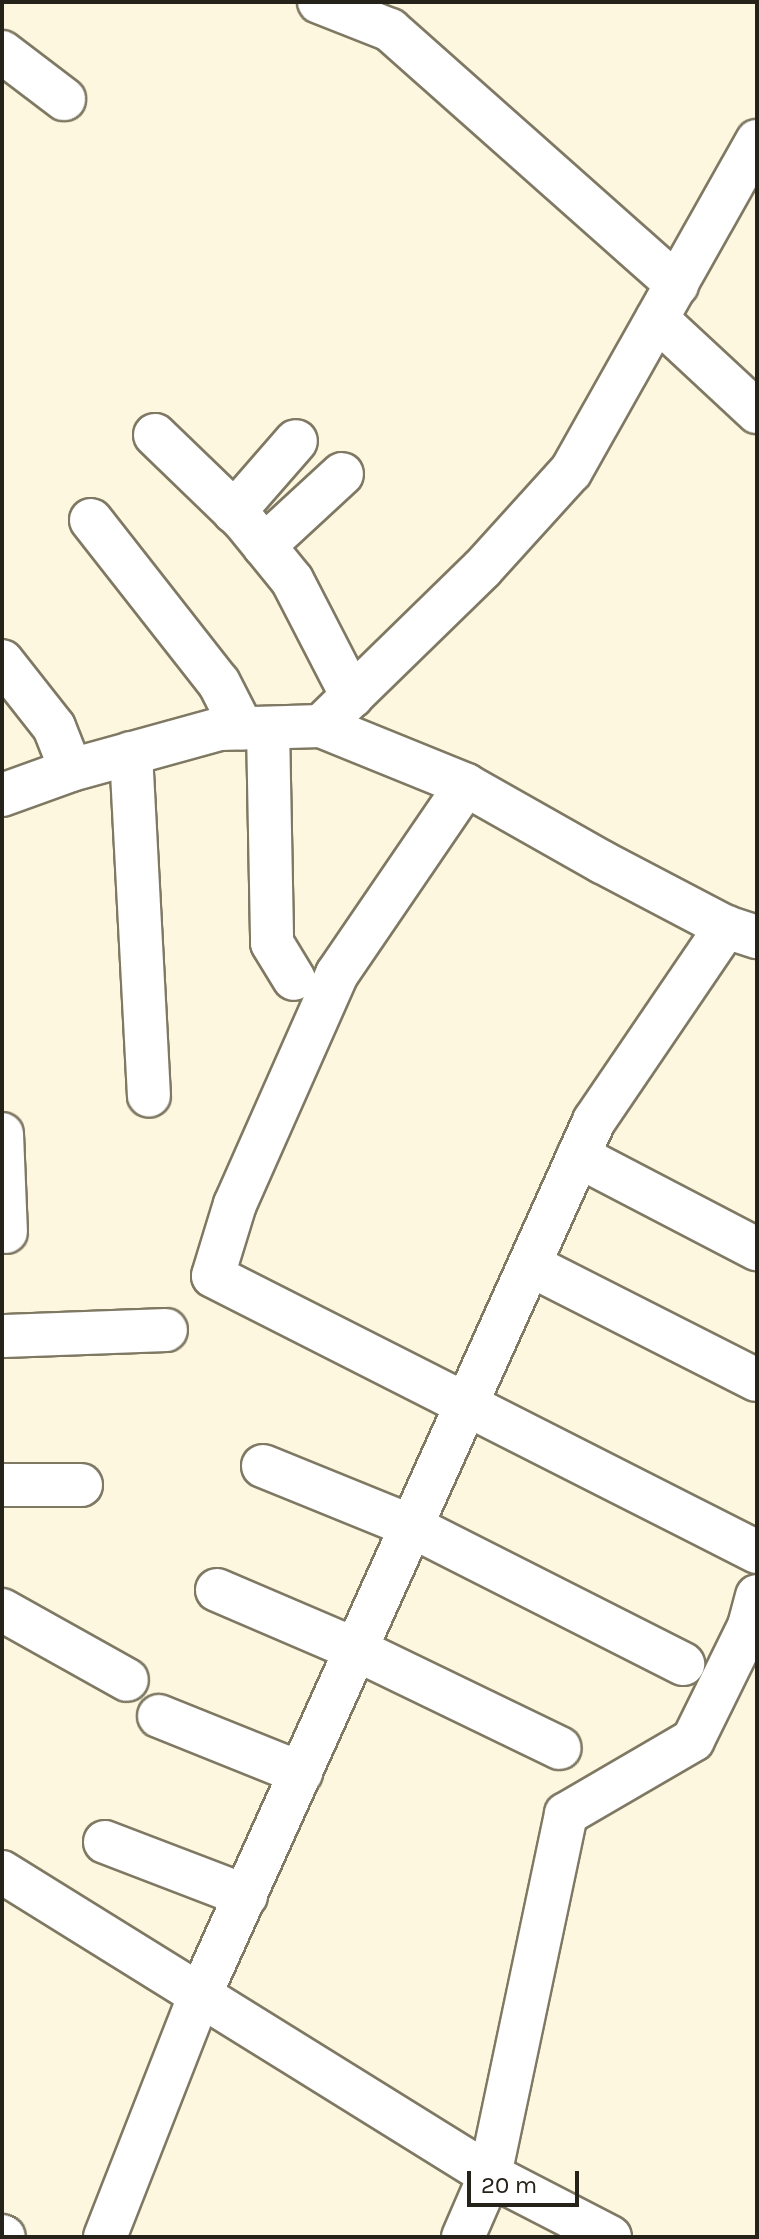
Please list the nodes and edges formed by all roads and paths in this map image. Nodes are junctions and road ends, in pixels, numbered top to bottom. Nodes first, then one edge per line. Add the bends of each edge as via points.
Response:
1 (319, 2) edge
2 (2, 52) edge
3 (64, 99) dead end
4 (757, 141) edge
5 (667, 302) junction
6 (757, 412) edge
7 (155, 435) dead end
8 (296, 441) dead end
9 (342, 474) dead end
10 (234, 512) junction
11 (91, 520) dead end
12 (264, 546) junction
13 (2, 661) edge
14 (352, 696) junction
15 (321, 726) junction
16 (255, 728) junction
17 (131, 753) junction
18 (71, 770) junction
19 (466, 785) junction
20 (2, 795) edge
21 (742, 932) edge
22 (294, 979) dead end
23 (149, 1096) dead end
24 (2, 1155) edge
25 (578, 1156) junction
26 (6, 1232) dead end
27 (757, 1249) edge
28 (530, 1265) junction
29 (166, 1330) dead end
30 (2, 1336) edge
31 (757, 1380) edge
32 (466, 1407) junction
33 (263, 1466) dead end
34 (2, 1485) edge
35 (81, 1485) dead end
36 (413, 1527) junction
37 (757, 1552) edge
38 (217, 1590) dead end
39 (2, 1610) edge
40 (754, 1617) edge
41 (357, 1650) junction
42 (683, 1664) dead end
43 (127, 1680) dead end
44 (159, 1716) dead end
45 (560, 1748) dead end
46 (301, 1773) junction
47 (105, 1842) dead end
48 (2, 1872) edge
49 (246, 1896) junction
50 (200, 1995) junction
51 (490, 2175) junction
52 (105, 2237) edge
53 (463, 2237) edge
54 (610, 2237) edge

1 - 5 street via 390,30
2 - 3 street
4 - 5 street
5 - 6 street
5 - 14 street via 571,471 482,569
7 - 10 street
8 - 10 street
9 - 12 street
10 - 12 street
11 - 16 street
12 - 14 street via 292,580
13 - 18 street via 54,727
14 - 15 street
15 - 16 street
15 - 19 street
16 - 17 street via 220,729
16 - 22 street via 272,943
17 - 18 street
17 - 23 street
18 - 20 street
19 - 21 street
19 - 32 street via 337,974 235,1204 213,1276
21 - 25 street via 594,1121
24 - 26 street
25 - 27 street
25 - 28 street
28 - 31 street
28 - 32 street
29 - 30 street
32 - 36 street
32 - 37 street
33 - 36 street
34 - 35 street
36 - 41 street
36 - 42 street
38 - 41 street
39 - 43 street
40 - 51 street via 693,1740 566,1814
41 - 45 street
41 - 46 street
44 - 46 street
46 - 49 street
47 - 49 street
48 - 50 street
49 - 50 street
50 - 51 street
50 - 52 street
51 - 53 street
51 - 54 street

